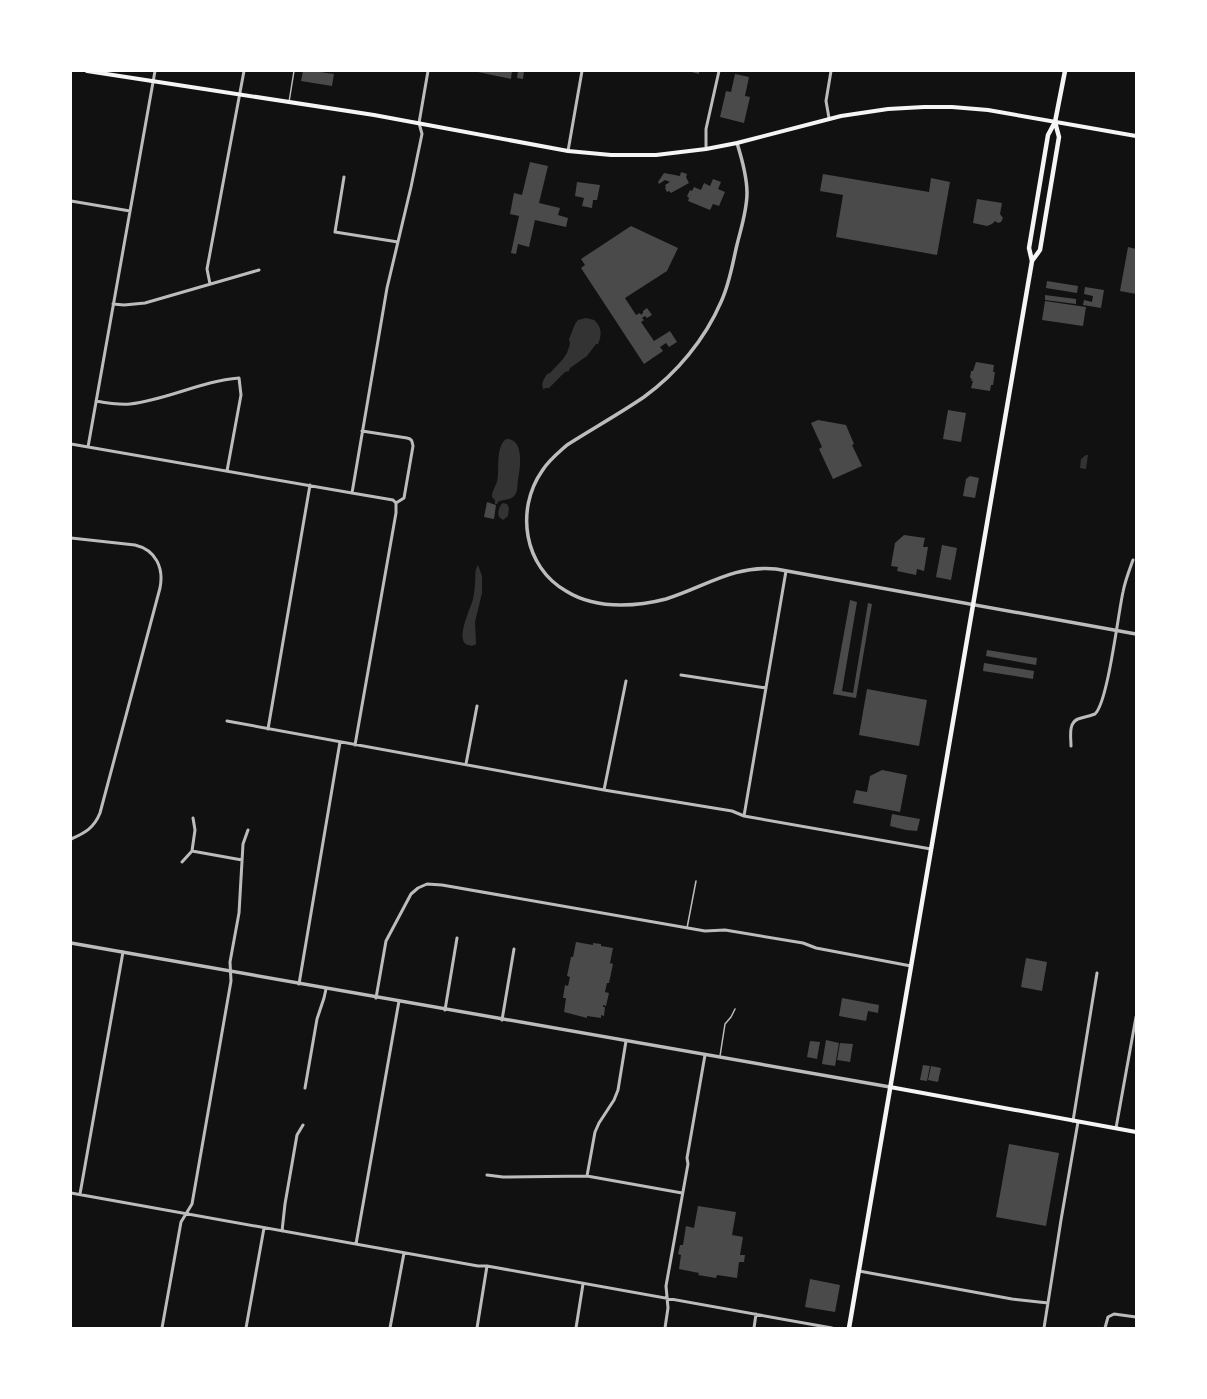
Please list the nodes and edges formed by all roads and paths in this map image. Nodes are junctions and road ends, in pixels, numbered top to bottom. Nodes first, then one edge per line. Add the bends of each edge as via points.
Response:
1 (87, 71) edge
2 (154, 71) edge
3 (244, 71) edge
4 (294, 71) edge
5 (428, 71) edge
6 (582, 71) edge
7 (719, 71) edge
8 (831, 71) edge
9 (1065, 71) edge
10 (153, 81) junction
11 (240, 94) junction
12 (289, 102) junction
13 (829, 118) junction
14 (1056, 122) junction
15 (419, 123) junction
16 (1136, 136) edge
17 (737, 143) junction
18 (706, 149) junction
19 (568, 151) junction
20 (344, 177) dead end
21 (71, 201) edge
22 (130, 211) junction
23 (398, 242) junction
24 (1032, 261) junction
25 (260, 270) dead end
26 (210, 284) junction
27 (113, 304) junction
28 (96, 401) junction
29 (362, 431) junction
30 (71, 444) edge
31 (88, 447) junction
32 (227, 471) junction
33 (310, 485) junction
34 (352, 493) junction
35 (396, 503) junction
36 (71, 538) edge
37 (1133, 560) dead end
38 (786, 571) junction
39 (973, 605) junction
40 (1116, 631) junction
41 (1136, 634) edge
42 (681, 675) dead end
43 (626, 681) dead end
44 (766, 688) junction
45 (477, 706) dead end
46 (227, 721) dead end
47 (268, 729) junction
48 (340, 742) junction
49 (355, 745) junction
50 (1071, 746) dead end
51 (466, 764) junction
52 (604, 790) junction
53 (744, 816) junction
54 (193, 818) dead end
55 (248, 830) dead end
56 (71, 839) edge
57 (931, 849) junction
58 (192, 851) junction
59 (242, 860) junction
60 (182, 862) dead end
61 (696, 881) dead end
62 (688, 928) junction
63 (457, 938) dead end
64 (71, 943) edge
65 (514, 949) dead end
66 (123, 952) junction
67 (911, 966) junction
68 (230, 972) junction
69 (1097, 973) dead end
70 (299, 984) junction
71 (326, 988) junction
72 (376, 998) junction
73 (399, 1001) junction
74 (734, 1009) dead end
75 (445, 1010) junction
76 (1136, 1017) edge
77 (502, 1020) junction
78 (626, 1041) junction
79 (705, 1055) junction
80 (720, 1058) junction
81 (890, 1087) junction
82 (305, 1088) dead end
83 (1073, 1121) junction
84 (1078, 1122) junction
85 (303, 1125) dead end
86 (1116, 1128) junction
87 (1136, 1132) edge
88 (487, 1175) dead end
89 (587, 1176) junction
90 (71, 1192) edge
91 (682, 1193) junction
92 (80, 1194) junction
93 (186, 1213) junction
94 (264, 1228) junction
95 (282, 1231) junction
96 (356, 1244) junction
97 (404, 1252) junction
98 (487, 1266) junction
99 (859, 1271) junction
100 (583, 1284) junction
101 (667, 1299) junction
102 (1048, 1303) junction
103 (756, 1314) junction
104 (1136, 1317) edge
105 (162, 1328) edge
106 (246, 1328) edge
107 (390, 1328) edge
108 (477, 1328) edge
109 (576, 1328) edge
110 (664, 1328) edge
111 (754, 1328) edge
112 (832, 1328) edge
113 (848, 1328) edge
114 (1044, 1328) edge
115 (1105, 1328) edge

1 - 10 main road
2 - 10 street
3 - 11 street
4 - 12 lane
5 - 15 street
6 - 19 street
7 - 18 street via 706,129
8 - 13 street via 826,97
9 - 14 main road
10 - 11 main road
10 - 22 street
11 - 12 main road
11 - 26 street via 207,269
12 - 15 main road
13 - 14 main road via 888,109 952,107 988,110
13 - 17 main road
14 - 16 main road
14 - 24 main road via 1048,135 1029,248
14 - 24 main road via 1059,137 1040,250
15 - 19 main road
15 - 23 street via 422,134
17 - 18 main road
17 - 38 street via 747,181 746,208 730,275 713,320 690,353 667,378 556,455 542,471 533,488 528,503 526,525 535,558 547,576 565,591 597,603 652,603 746,569
18 - 19 main road via 641,155
20 - 23 street via 335,232
21 - 22 street
22 - 27 street
23 - 29 street
24 - 39 main road
25 - 26 street
26 - 27 street via 145,303
27 - 28 street
28 - 31 street
28 - 32 street via 113,404 143,402 222,379 239,378 241,395
29 - 34 street
29 - 35 street via 411,439 413,446 404,498
30 - 31 street
31 - 32 street
32 - 33 street
33 - 34 street
33 - 47 street
34 - 35 street via 393,500
35 - 49 street
36 - 56 street via 143,548 151,553 158,563 162,576 100,813 91,828
37 - 40 street via 1123,593
38 - 39 street
38 - 44 street
39 - 40 street
39 - 57 main road
40 - 41 street
40 - 50 street via 1100,708 1095,714 1074,722 1071,728
42 - 44 street
43 - 52 street
44 - 53 street
45 - 51 street
46 - 47 street
47 - 48 street
48 - 49 street
48 - 70 street
49 - 51 street
51 - 52 street
52 - 53 street via 732,811
53 - 57 street
54 - 58 street via 195,830
55 - 59 street via 243,844
57 - 67 main road
58 - 59 street
58 - 60 street
59 - 68 street via 239,913
61 - 62 lane
62 - 67 street via 740,932
62 - 72 street via 427,884 410,894 386,941
63 - 75 street
64 - 66 street
65 - 77 street
66 - 68 street
66 - 92 street
67 - 81 main road
68 - 70 street
68 - 93 street via 231,981 192,1204
69 - 83 street
70 - 71 street
71 - 72 street
71 - 82 street via 317,1019
72 - 73 street
73 - 75 street
73 - 96 street
74 - 80 lane via 725,1024
75 - 77 street
76 - 86 street
77 - 78 street
78 - 79 street
78 - 89 street via 618,1090 595,1132
79 - 80 street
79 - 91 street
80 - 81 street
81 - 83 main road
81 - 99 main road
83 - 84 main road
84 - 86 main road
84 - 102 street
85 - 95 street via 297,1135
86 - 87 main road
88 - 89 street
89 - 91 street
90 - 92 street
91 - 101 street via 666,1286
92 - 93 street
93 - 94 street
93 - 105 street via 181,1222
94 - 95 street
94 - 106 street
95 - 96 street
96 - 97 street
97 - 98 street
97 - 107 street
98 - 100 street
98 - 108 street
99 - 102 street via 1012,1299
99 - 113 main road
100 - 101 street
100 - 109 street
101 - 103 street
101 - 110 street
102 - 114 street
103 - 111 street
103 - 112 street
104 - 115 street via 1114,1314 1108,1317

